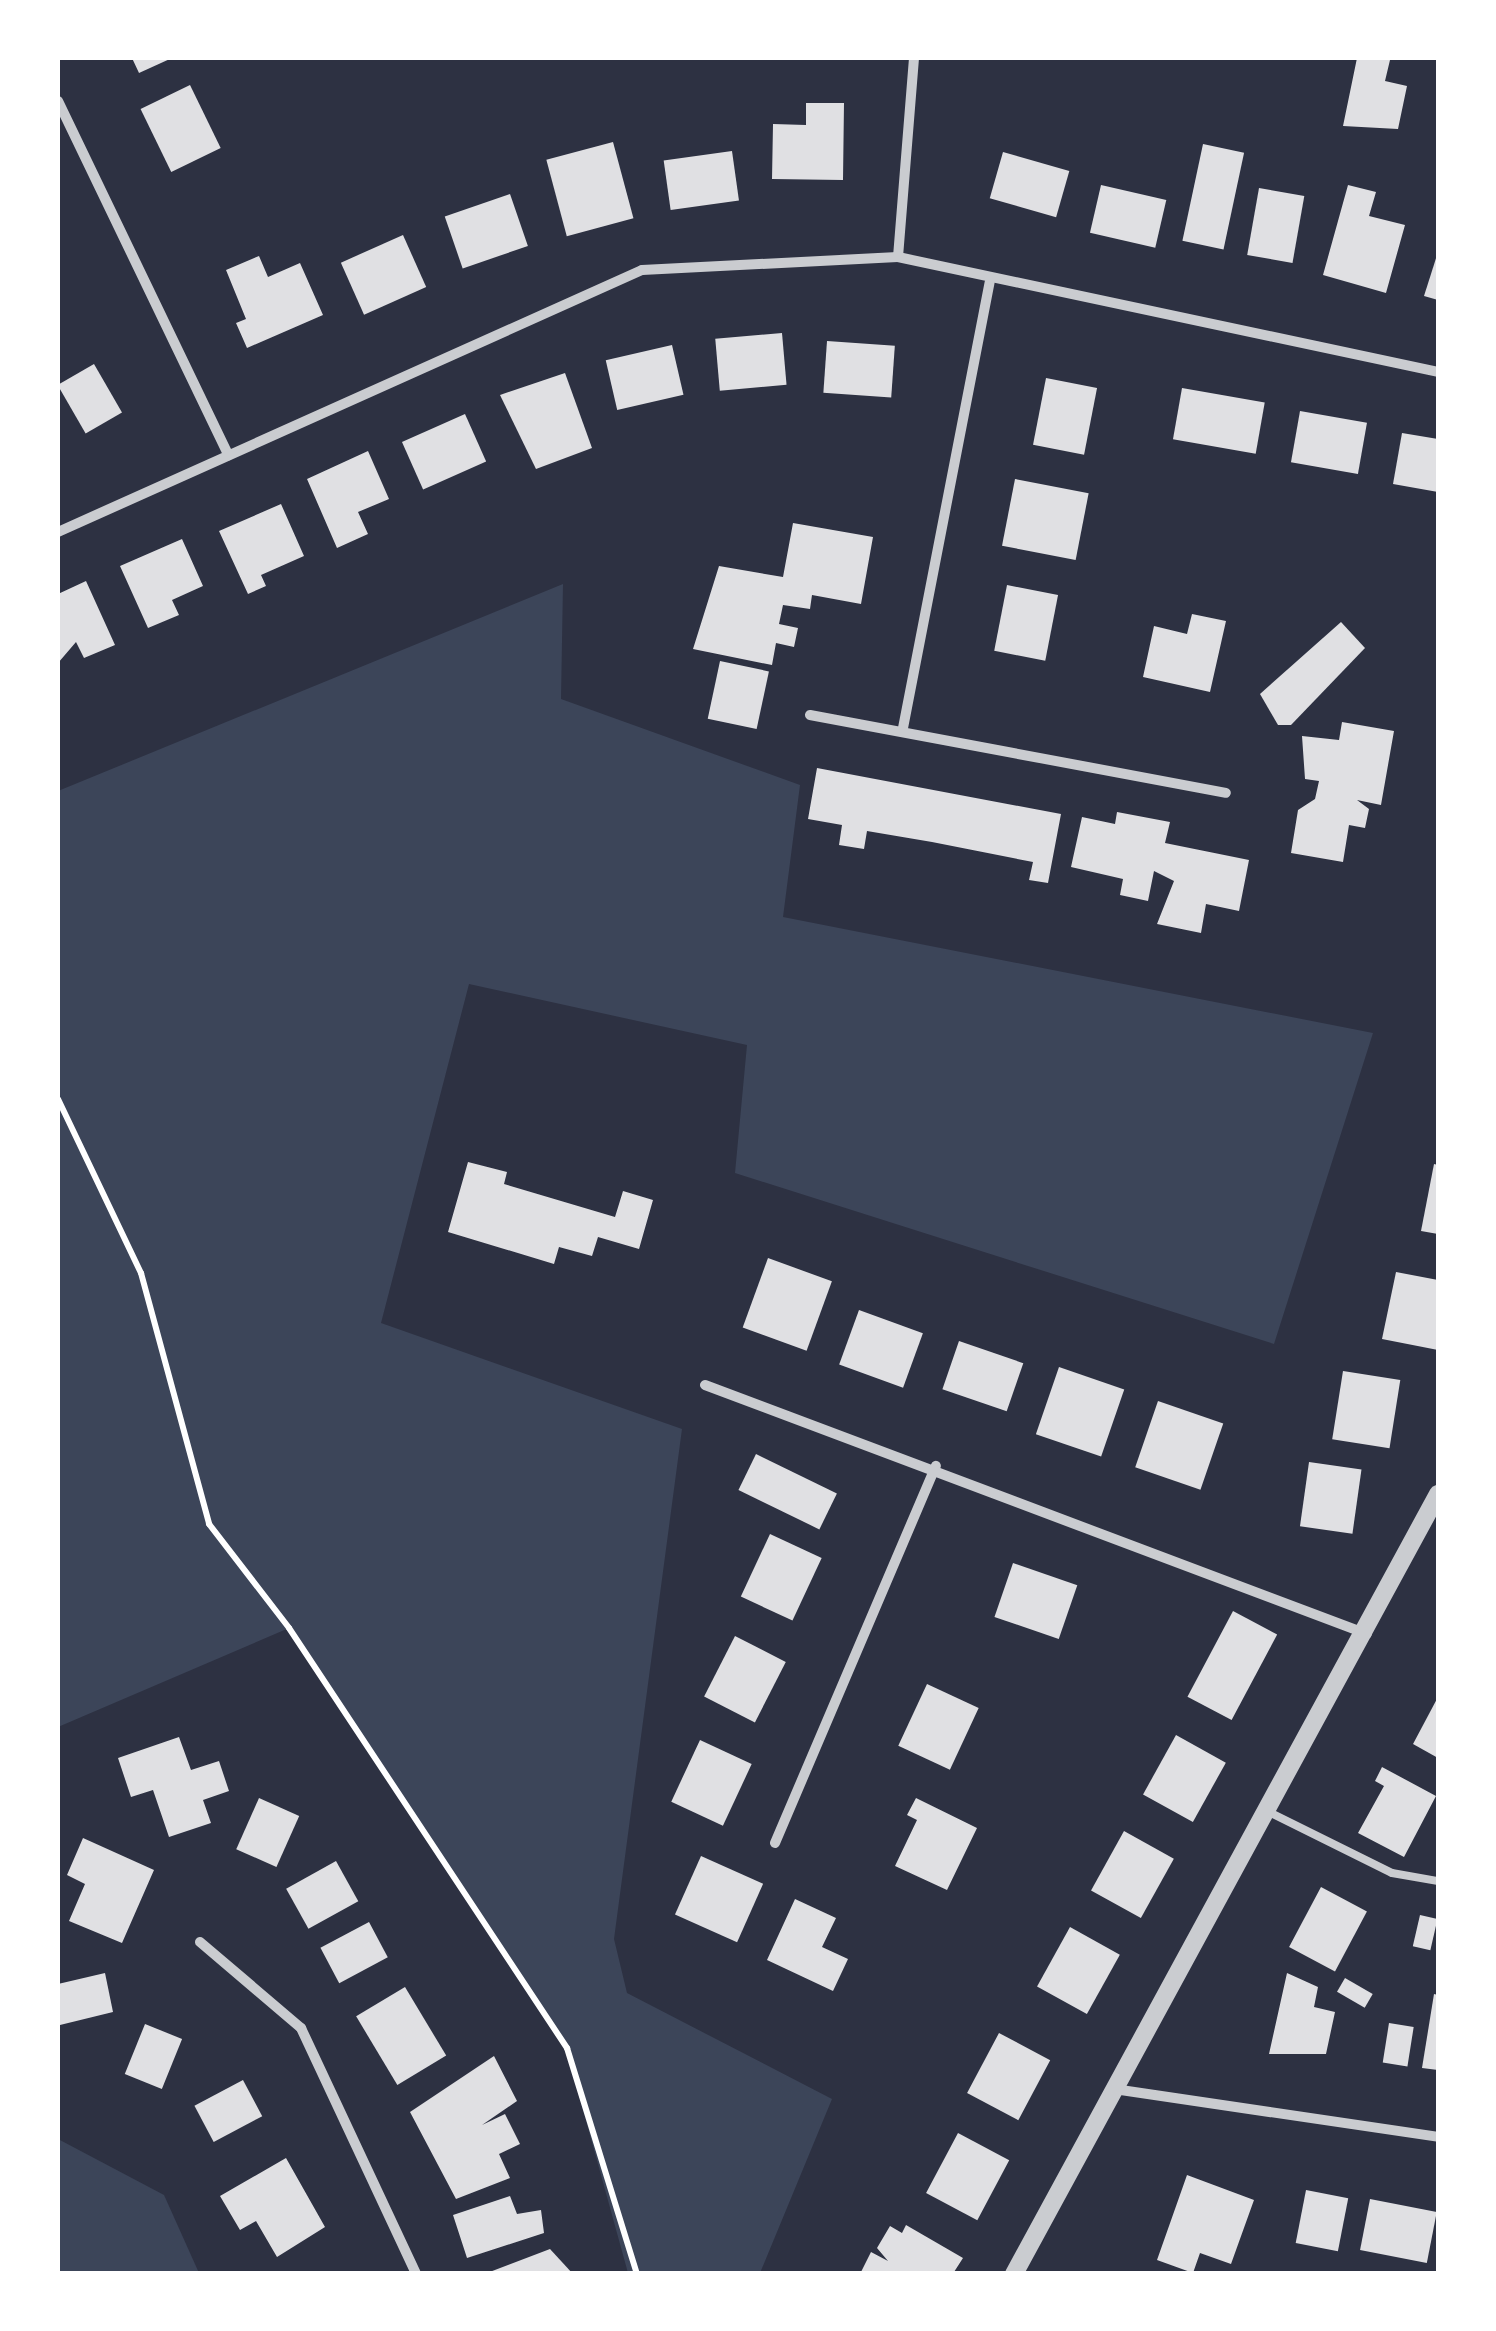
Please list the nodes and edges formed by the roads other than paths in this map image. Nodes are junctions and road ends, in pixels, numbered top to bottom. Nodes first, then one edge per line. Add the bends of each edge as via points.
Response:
1 (914, 58) edge
2 (58, 101) edge
3 (898, 258) junction
4 (990, 282) junction
5 (1438, 372) edge
6 (228, 455) junction
7 (58, 532) edge
8 (810, 714) dead end
9 (903, 728) junction
10 (1226, 793) dead end
11 (704, 1384) dead end
12 (936, 1466) junction
13 (1438, 1494) edge
14 (1368, 1635) junction
15 (1269, 1812) junction
16 (776, 1843) dead end
17 (1438, 1881) edge
18 (200, 1942) dead end
19 (1114, 2089) junction
20 (1438, 2137) edge
21 (416, 2274) edge
22 (1014, 2274) edge

1 - 3 street
2 - 6 street
3 - 4 street
3 - 6 street via 642,270
4 - 5 street
4 - 9 street
6 - 7 street
8 - 9 street
9 - 10 street
11 - 12 street
12 - 14 street
12 - 16 street
13 - 14 street
14 - 15 street
15 - 17 lane via 1392,1873
15 - 19 street
18 - 21 street via 301,2028
19 - 20 street
19 - 22 street

